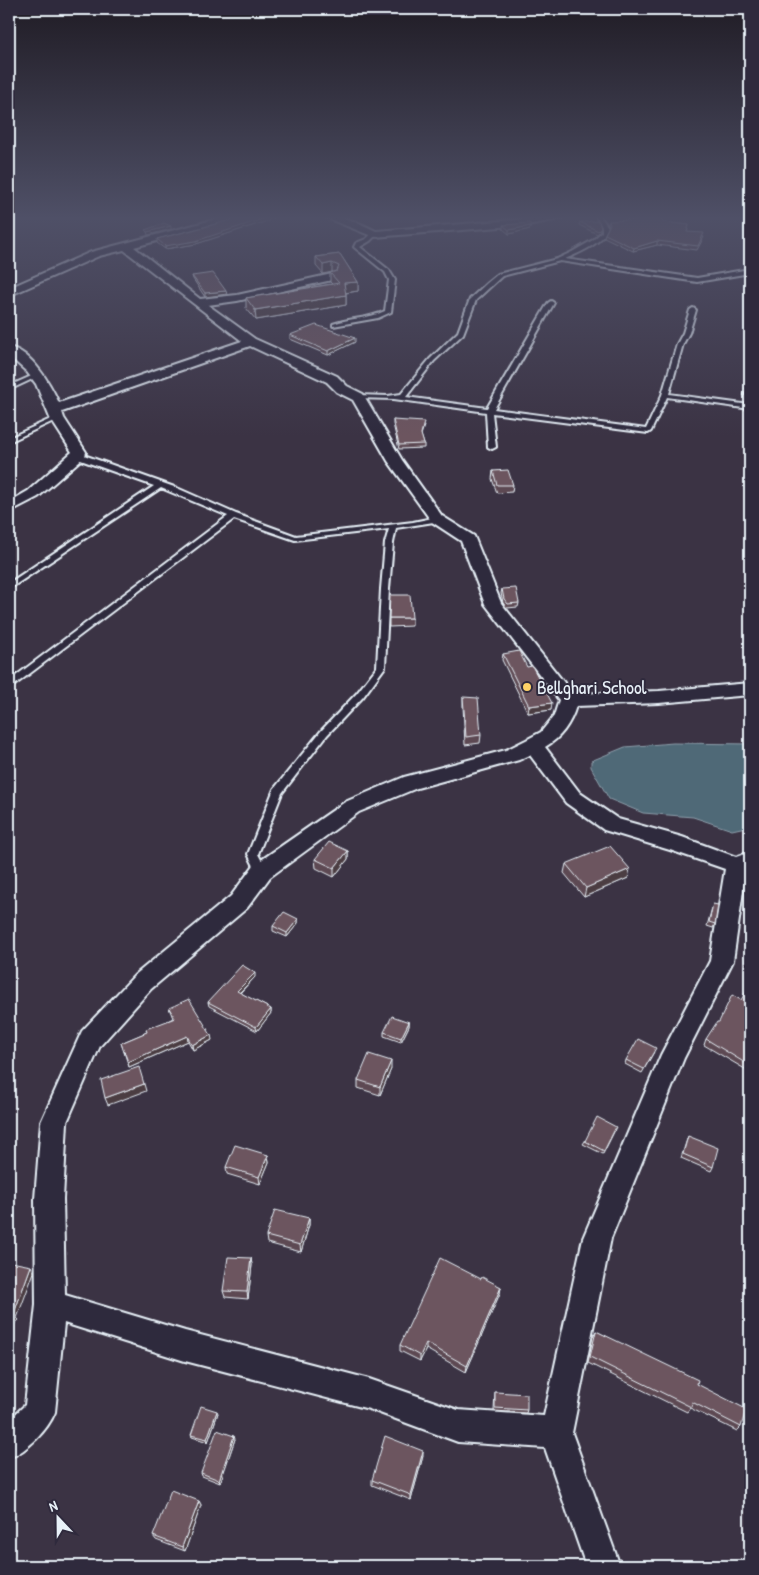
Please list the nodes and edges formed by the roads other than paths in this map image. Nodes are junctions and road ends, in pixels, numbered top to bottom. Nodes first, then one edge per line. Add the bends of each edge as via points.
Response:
1 (181, 290) edge
2 (275, 290) edge
3 (391, 290) edge
4 (483, 290) edge
5 (198, 303) junction
6 (551, 304) dead end
7 (693, 310) dead end
8 (334, 325) dead end
9 (251, 342) junction
10 (9, 351) edge
11 (38, 375) junction
12 (9, 388) edge
13 (665, 395) junction
14 (358, 397) junction
15 (398, 398) junction
16 (750, 407) edge
17 (490, 411) junction
18 (56, 414) junction
19 (9, 440) edge
20 (492, 447) dead end
21 (78, 456) junction
22 (160, 485) junction
23 (9, 508) edge
24 (233, 516) junction
25 (437, 519) junction
26 (393, 526) junction
27 (9, 587) edge
28 (9, 685) edge
29 (750, 689) edge
30 (568, 700) junction
31 (533, 745) junction
32 (743, 863) edge
33 (262, 871) junction
34 (52, 1304) junction
35 (556, 1434) junction
36 (9, 1442) edge
37 (603, 1566) edge

1 - 5 street
2 - 5 street
3 - 8 lane via 388,312
4 - 15 lane via 473,299 461,333
5 - 9 street
6 - 17 lane
7 - 13 lane
9 - 14 street via 332,379 342,389
9 - 18 street via 61,407
10 - 11 street
11 - 12 lane
11 - 18 street via 48,390
13 - 16 lane
13 - 17 lane via 648,431
14 - 15 lane
14 - 25 street via 395,461
15 - 17 lane
17 - 20 lane
18 - 19 lane
18 - 21 street via 79,452
21 - 22 lane
21 - 23 street via 33,494
22 - 24 lane
22 - 27 lane
24 - 26 lane via 295,538
24 - 28 lane
25 - 26 lane
25 - 30 street via 468,539 492,604
26 - 33 lane via 385,588 381,667 278,792 253,854
29 - 30 street
30 - 31 street via 563,718 548,737
31 - 32 street via 573,798 611,825
31 - 33 street via 512,755 411,782 352,807
32 - 35 street via 721,961 673,1055 597,1238
33 - 34 street via 239,902 143,982 91,1039 54,1122 48,1199
34 - 35 street via 185,1346 368,1394 458,1426
34 - 36 street via 40,1412
35 - 37 street

